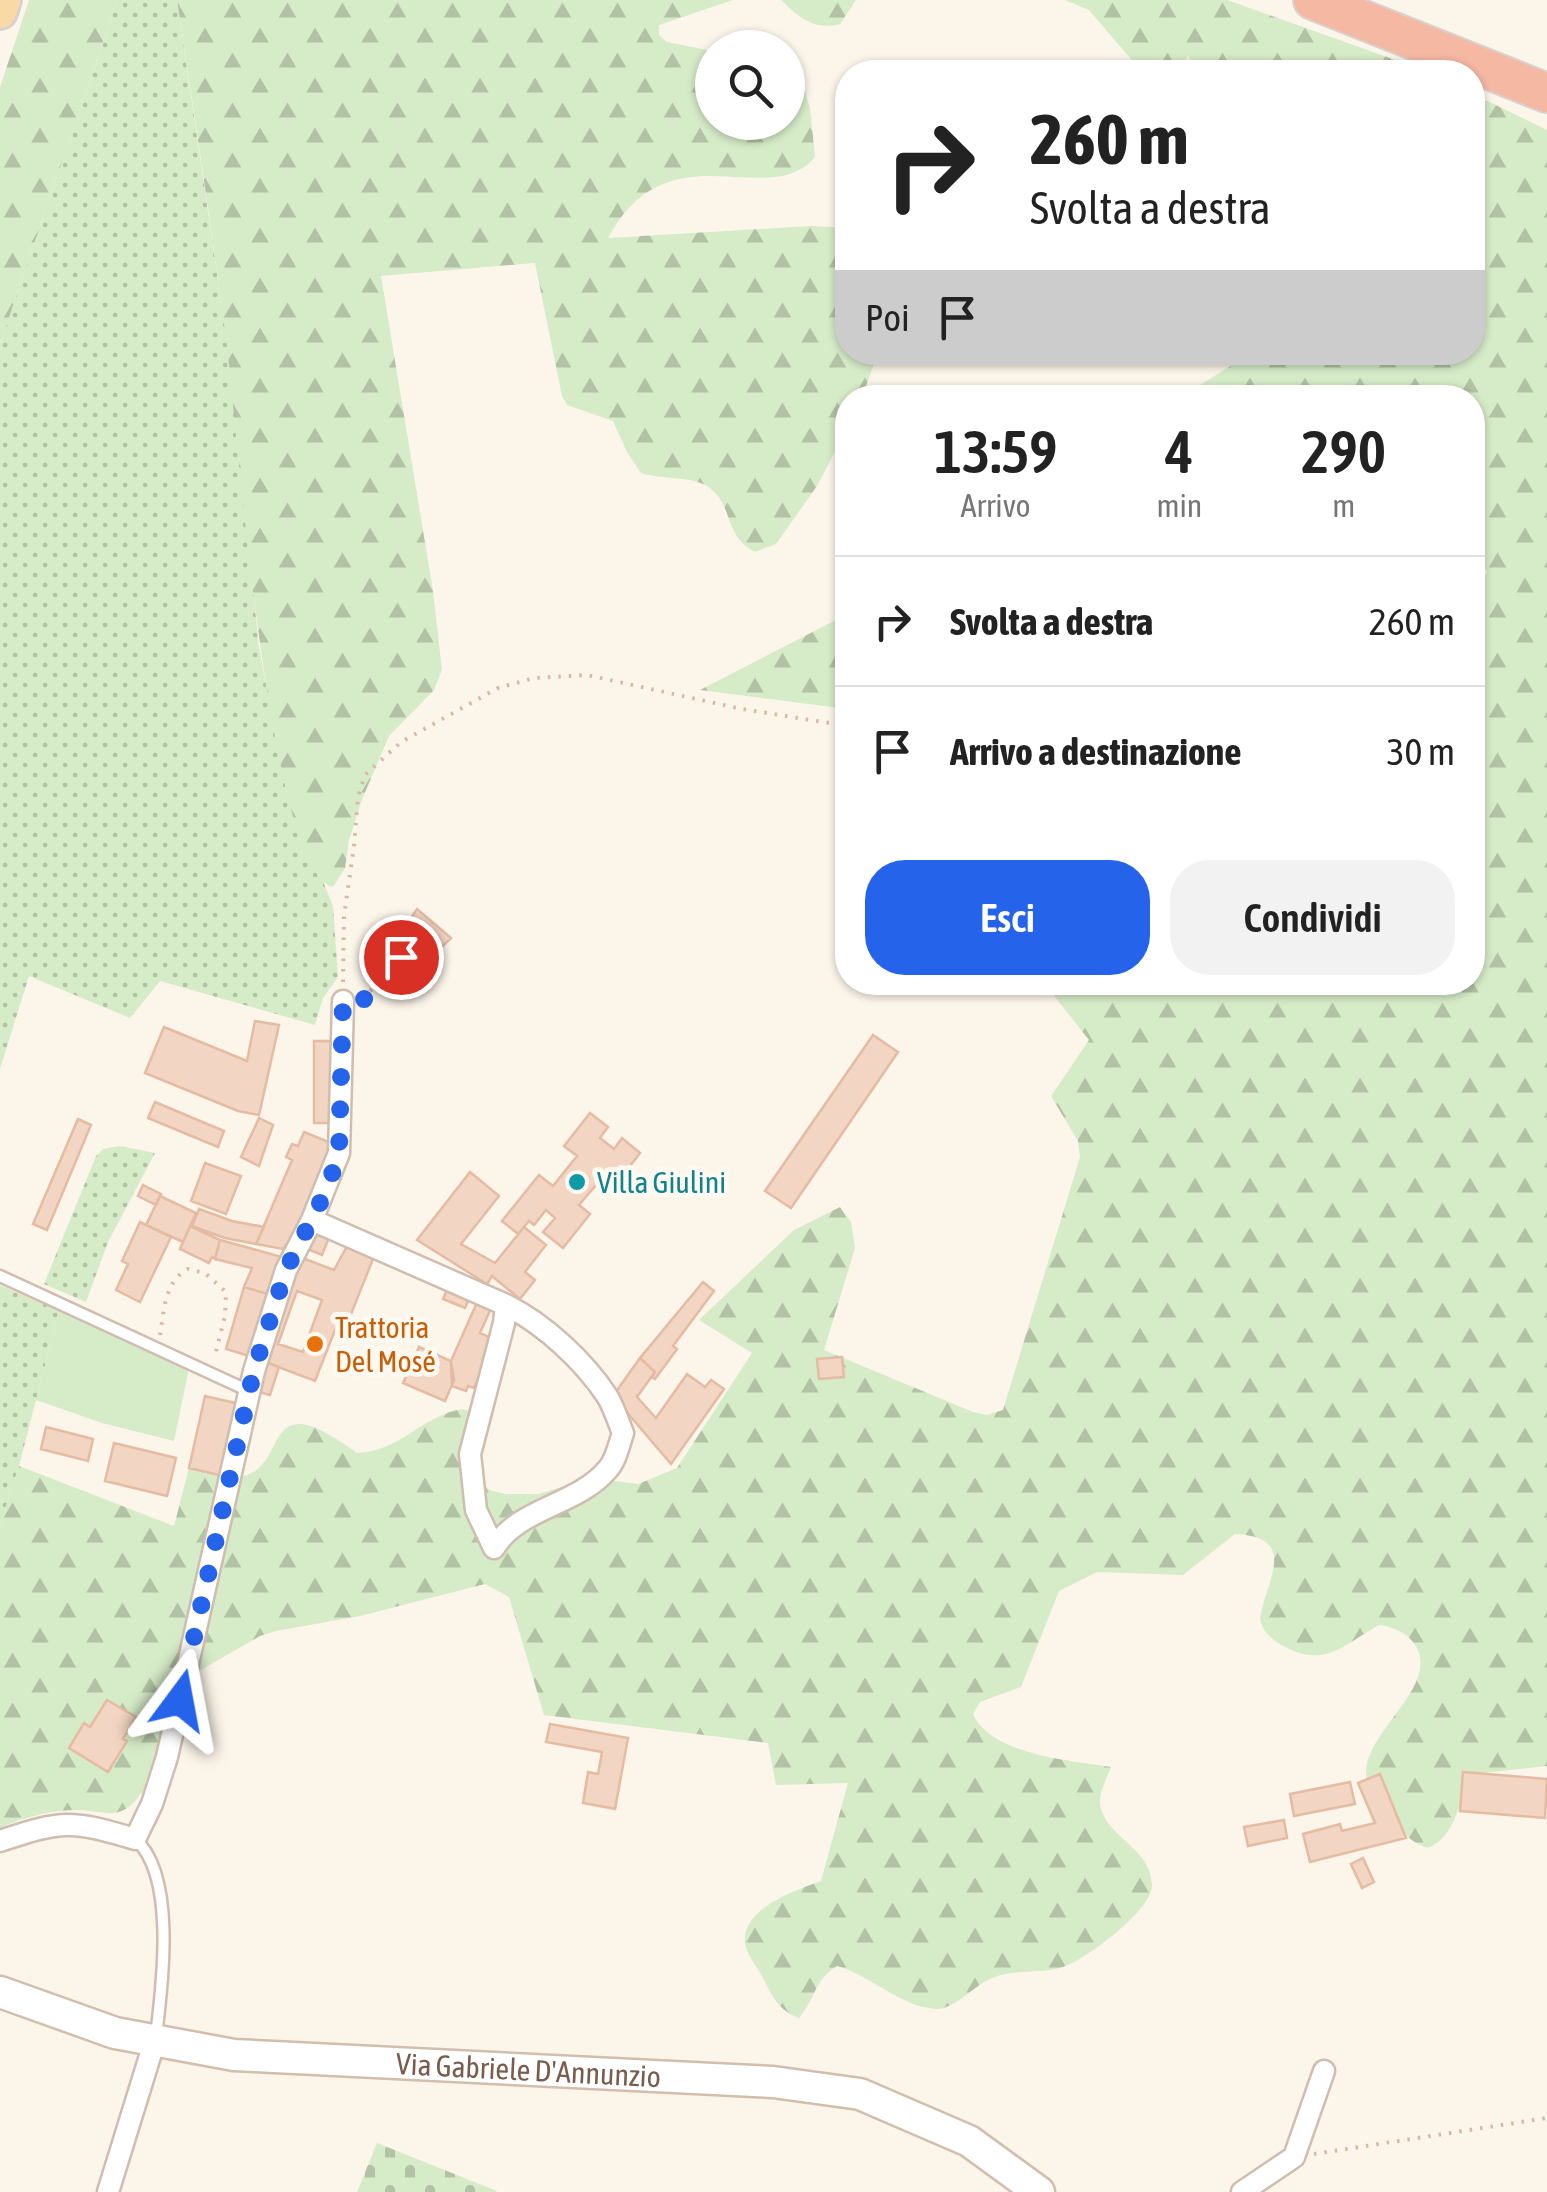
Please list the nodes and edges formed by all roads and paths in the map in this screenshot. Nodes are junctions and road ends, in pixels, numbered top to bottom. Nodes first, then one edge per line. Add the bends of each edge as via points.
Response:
1 (4, 0) edge
2 (1314, 0) edge
3 (1383, 0) edge
4 (0, 12) edge
5 (1466, 60) edge
6 (1485, 68) edge
7 (1547, 68) edge
8 (1547, 92) edge
9 (835, 724) edge
10 (401, 957) dead end
11 (343, 1001) junction
12 (312, 1220) junction
13 (0, 1276) edge
14 (506, 1304) junction
15 (158, 1349) junction
16 (210, 1373) junction
17 (250, 1391) junction
18 (135, 1839) junction
19 (0, 1841) edge
20 (0, 1992) edge
21 (155, 2040) junction
22 (1324, 2071) dead end
23 (1547, 2118) edge
24 (1294, 2157) junction
25 (108, 2192) edge
26 (1039, 2192) edge
27 (1242, 2192) edge

1 - 4 main road
2 - 5 highway
3 - 7 highway
6 - 8 highway
9 - 11 path via 587,675 534,678 465,705 401,742 360,784 344,916
10 - 11 path via 365,999
11 - 12 street via 339,1153
12 - 14 street
12 - 17 street via 281,1283
13 - 15 lane
14 - 14 street via 568,1352 608,1397 623,1433 611,1467 584,1492 505,1530 494,1548 476,1510 470,1454
15 - 16 lane
15 - 16 path via 166,1300 178,1275 188,1269 205,1273 222,1286 227,1302
16 - 17 lane
17 - 18 street via 167,1757
18 - 19 street via 62,1823
18 - 21 lane via 160,1896 164,1973
20 - 21 main road, Via Gabriele D'Annunzio via 85,2024
21 - 25 street
21 - 26 main road, Via Gabriele D'Annunzio via 234,2054 772,2082 860,2094 969,2142
22 - 24 street
23 - 24 path
24 - 27 street

